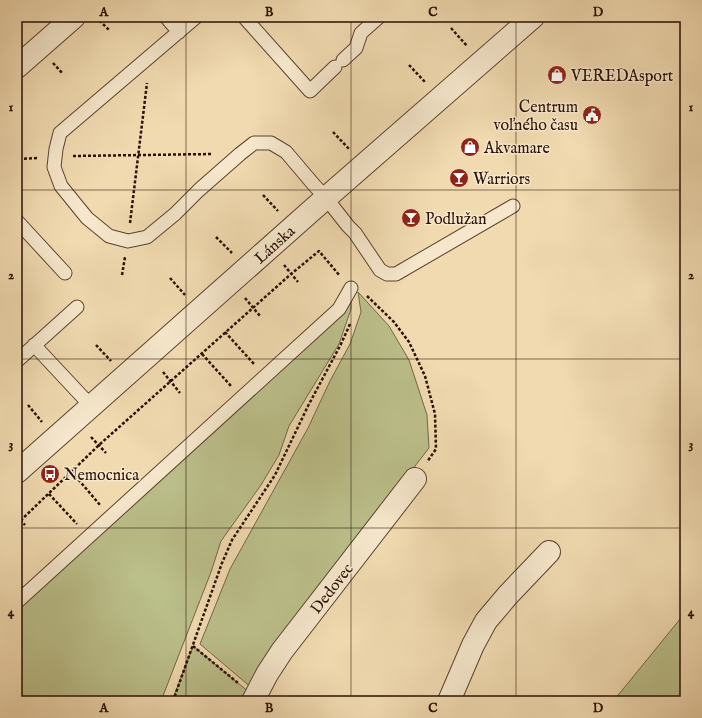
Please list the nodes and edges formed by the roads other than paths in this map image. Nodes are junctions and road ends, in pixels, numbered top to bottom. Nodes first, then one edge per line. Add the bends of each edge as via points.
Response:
1 (74, 17) edge
2 (166, 17) edge
3 (196, 17) edge
4 (244, 17) edge
5 (379, 17) edge
6 (533, 17) edge
7 (178, 32) junction
8 (17, 67) edge
9 (326, 198) junction
10 (513, 206) dead end
11 (17, 221) edge
12 (65, 273) dead end
13 (351, 288) road end
14 (77, 307) dead end
15 (34, 345) junction
16 (17, 361) edge
17 (91, 406) junction
18 (17, 472) edge
19 (415, 479) road end
20 (549, 552) dead end
21 (17, 602) edge
22 (254, 699) edge
23 (449, 701) edge

1 - 8 street
2 - 7 lane
3 - 7 lane
4 - 5 lane via 310,91 356,48 361,34
6 - 9 street, Lánska
7 - 9 lane via 60,133 54,167 74,212 87,218 109,236 128,241 147,237 254,142 271,143 286,152
9 - 10 lane via 355,233 380,270 387,274 396,274
9 - 17 street, Lánska
11 - 12 lane via 42,241
13 - 21 lane via 339,309
14 - 15 lane
15 - 16 lane
15 - 17 lane
17 - 18 street, Lánska
19 - 22 street, Dedovec via 282,651
20 - 23 street via 486,621

